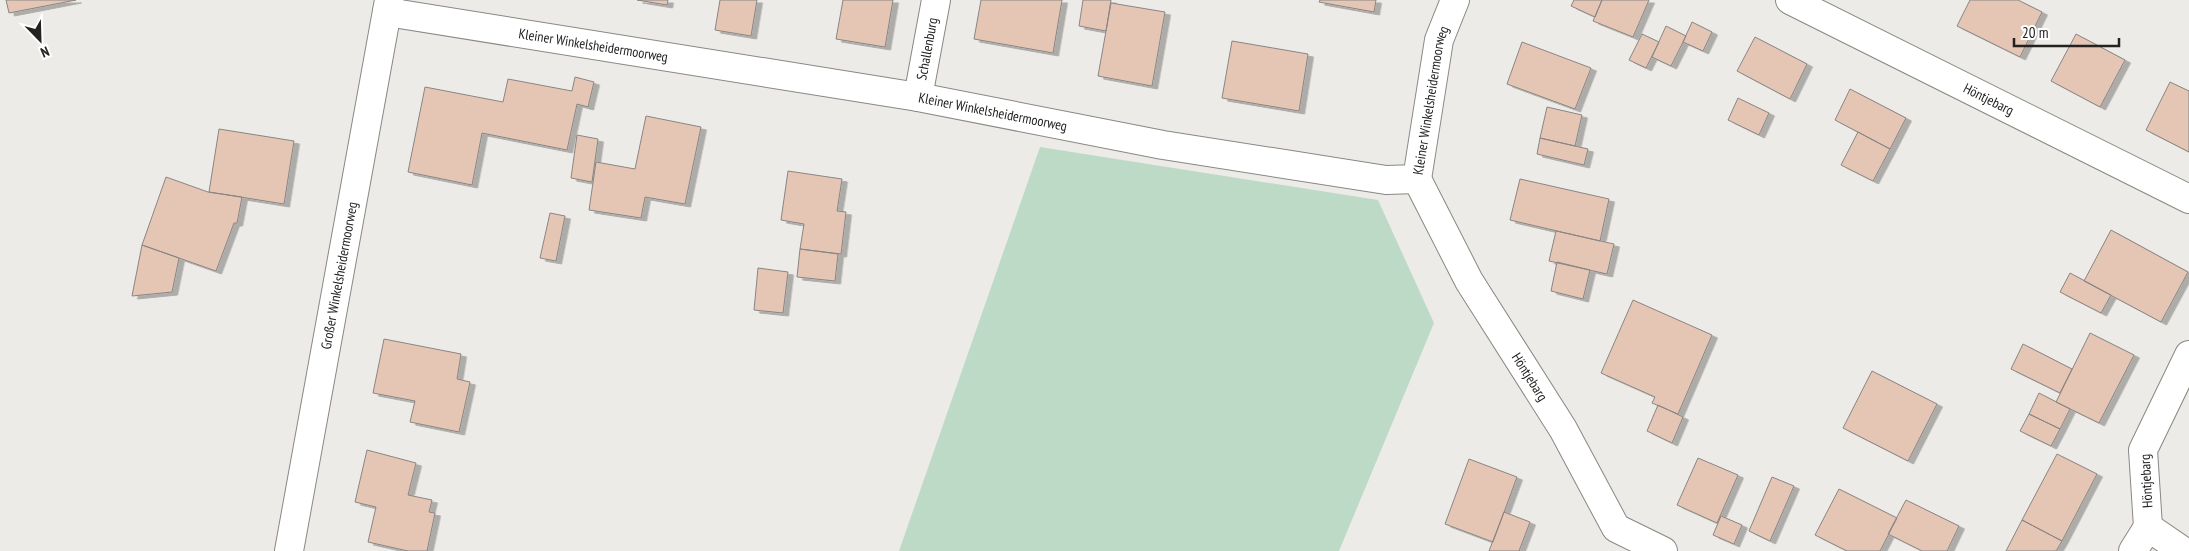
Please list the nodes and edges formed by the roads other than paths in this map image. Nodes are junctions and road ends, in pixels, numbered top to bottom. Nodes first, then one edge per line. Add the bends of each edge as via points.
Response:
1 (936, 0) edge
2 (1455, 0) edge
3 (1790, 0) edge
4 (388, 6) edge
5 (918, 97) junction
6 (1417, 179) junction
7 (2189, 199) edge
8 (2189, 355) edge
9 (2148, 527) junction
10 (289, 551) edge
11 (1663, 551) edge
12 (2134, 551) edge
13 (2183, 551) edge

1 - 5 street, Schallenburg
2 - 6 street, Kleiner Winkelsheidermoorweg via 1439,40
3 - 7 street, Höntjebarg
4 - 5 street, Kleiner Winkelsheidermoorweg
4 - 10 street, Großer Winkelsheidermoorweg
5 - 6 street, Kleiner Winkelsheidermoorweg via 1163,145 1386,180
6 - 11 street, Höntjebarg via 1469,281 1562,429 1616,528
8 - 9 street, Höntjebarg via 2143,450
9 - 12 street, Höntjebarg
9 - 13 street, Höntjebarg

